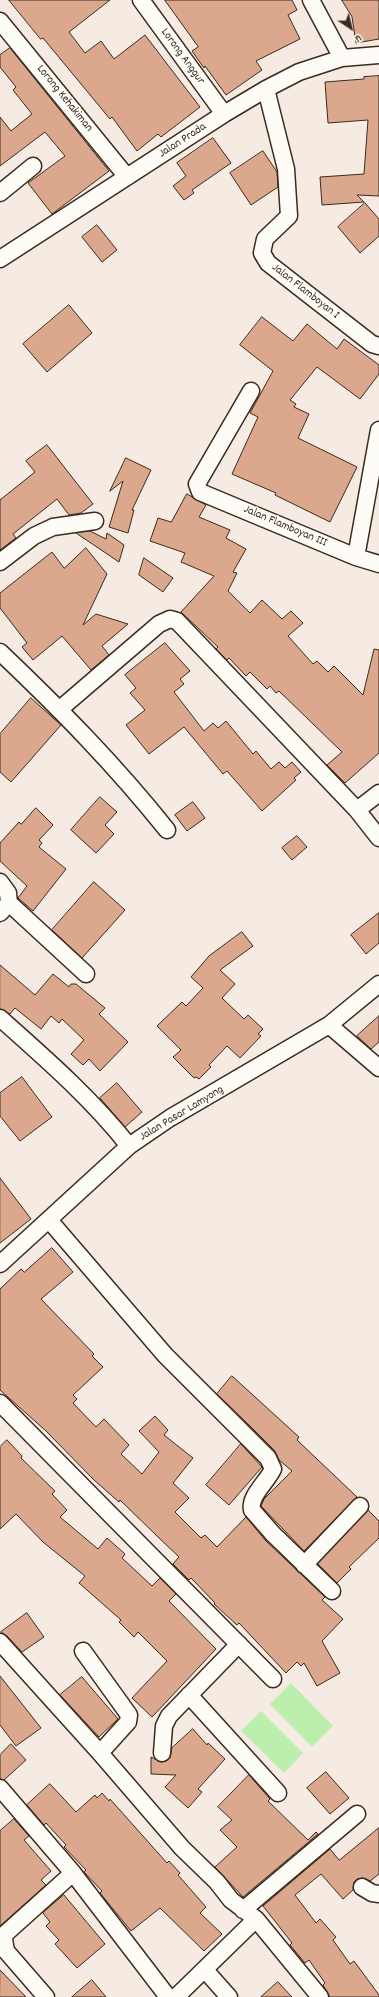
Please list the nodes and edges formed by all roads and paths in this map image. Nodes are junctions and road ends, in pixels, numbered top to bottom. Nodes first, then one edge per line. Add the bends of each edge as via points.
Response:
1 (141, 0) edge
2 (311, 0) edge
3 (0, 21) edge
4 (379, 55) edge
5 (342, 58) junction
6 (266, 89) junction
7 (224, 114) junction
8 (33, 166) dead end
9 (128, 177) junction
10 (0, 193) edge
11 (0, 259) edge
12 (379, 346) edge
13 (251, 390) dead end
14 (379, 430) edge
15 (95, 522) dead end
16 (356, 557) junction
17 (0, 562) edge
18 (379, 564) edge
19 (0, 652) edge
20 (60, 709) junction
21 (379, 793) edge
22 (357, 810) junction
23 (167, 830) dead end
24 (379, 838) edge
25 (0, 882) edge
26 (4, 908) edge
27 (86, 974) dead end
28 (379, 984) edge
29 (0, 1018) edge
30 (329, 1025) junction
31 (379, 1068) edge
32 (129, 1146) junction
33 (49, 1220) junction
34 (1, 1260) edge
35 (0, 1403) edge
36 (360, 1506) dead end
37 (304, 1565) junction
38 (332, 1591) dead end
39 (0, 1642) edge
40 (239, 1644) junction
41 (83, 1651) dead end
42 (273, 1679) dead end
43 (189, 1695) junction
44 (100, 1753) junction
45 (162, 1753) dead end
46 (0, 1788) edge
47 (278, 1793) dead end
48 (357, 1814) dead end
49 (72, 1873) junction
50 (362, 1887) dead end
51 (379, 1894) edge
52 (243, 1910) junction
53 (256, 1920) junction
54 (205, 1970) junction
55 (46, 1997) edge
56 (168, 1997) edge
57 (176, 1997) edge
58 (230, 1997) edge
59 (320, 1997) edge

1 - 7 street, Lorong Anggur
2 - 5 street
3 - 9 street, Lorong Kehakiman
4 - 5 street, Jalan Prada
5 - 6 street, Jalan Prada via 299,72
6 - 7 street, Jalan Prada
6 - 12 street, Jalan Flamboyan I via 286,169 288,216 265,239 262,253 268,263 372,344
7 - 9 street, Jalan Prada
8 - 10 street
9 - 11 street, Jalan Prada
13 - 16 street, Jalan Flamboyan III via 198,484 200,492
14 - 16 street
15 - 17 street via 53,527 34,536
16 - 18 street, Jalan Flamboyan III
19 - 20 street
20 - 22 street via 160,624 170,619 178,621
20 - 23 street via 127,781
21 - 22 street
22 - 24 street
25 - 26 street via 8,893
26 - 27 street
28 - 30 street, Jalan Pasar Lamyong
29 - 32 street via 73,1084
30 - 31 street
30 - 32 street, Jalan Pasar Lamyong via 170,1118
32 - 33 street, Jalan Pasar Lamyong
33 - 34 street, Jalan Pasar Lamyong
33 - 37 street via 165,1355 268,1458 273,1469 253,1499 252,1510
35 - 40 street
36 - 37 street
37 - 38 street
39 - 44 street
40 - 42 street
40 - 43 street
41 - 44 street via 129,1715 128,1722
43 - 45 street via 165,1722
43 - 47 street
44 - 52 street via 182,1848
46 - 49 street
48 - 52 street
49 - 55 street via 5,1934 6,1951
49 - 56 street
50 - 51 street
52 - 53 street
53 - 54 street
53 - 59 street
54 - 57 street
54 - 58 street

